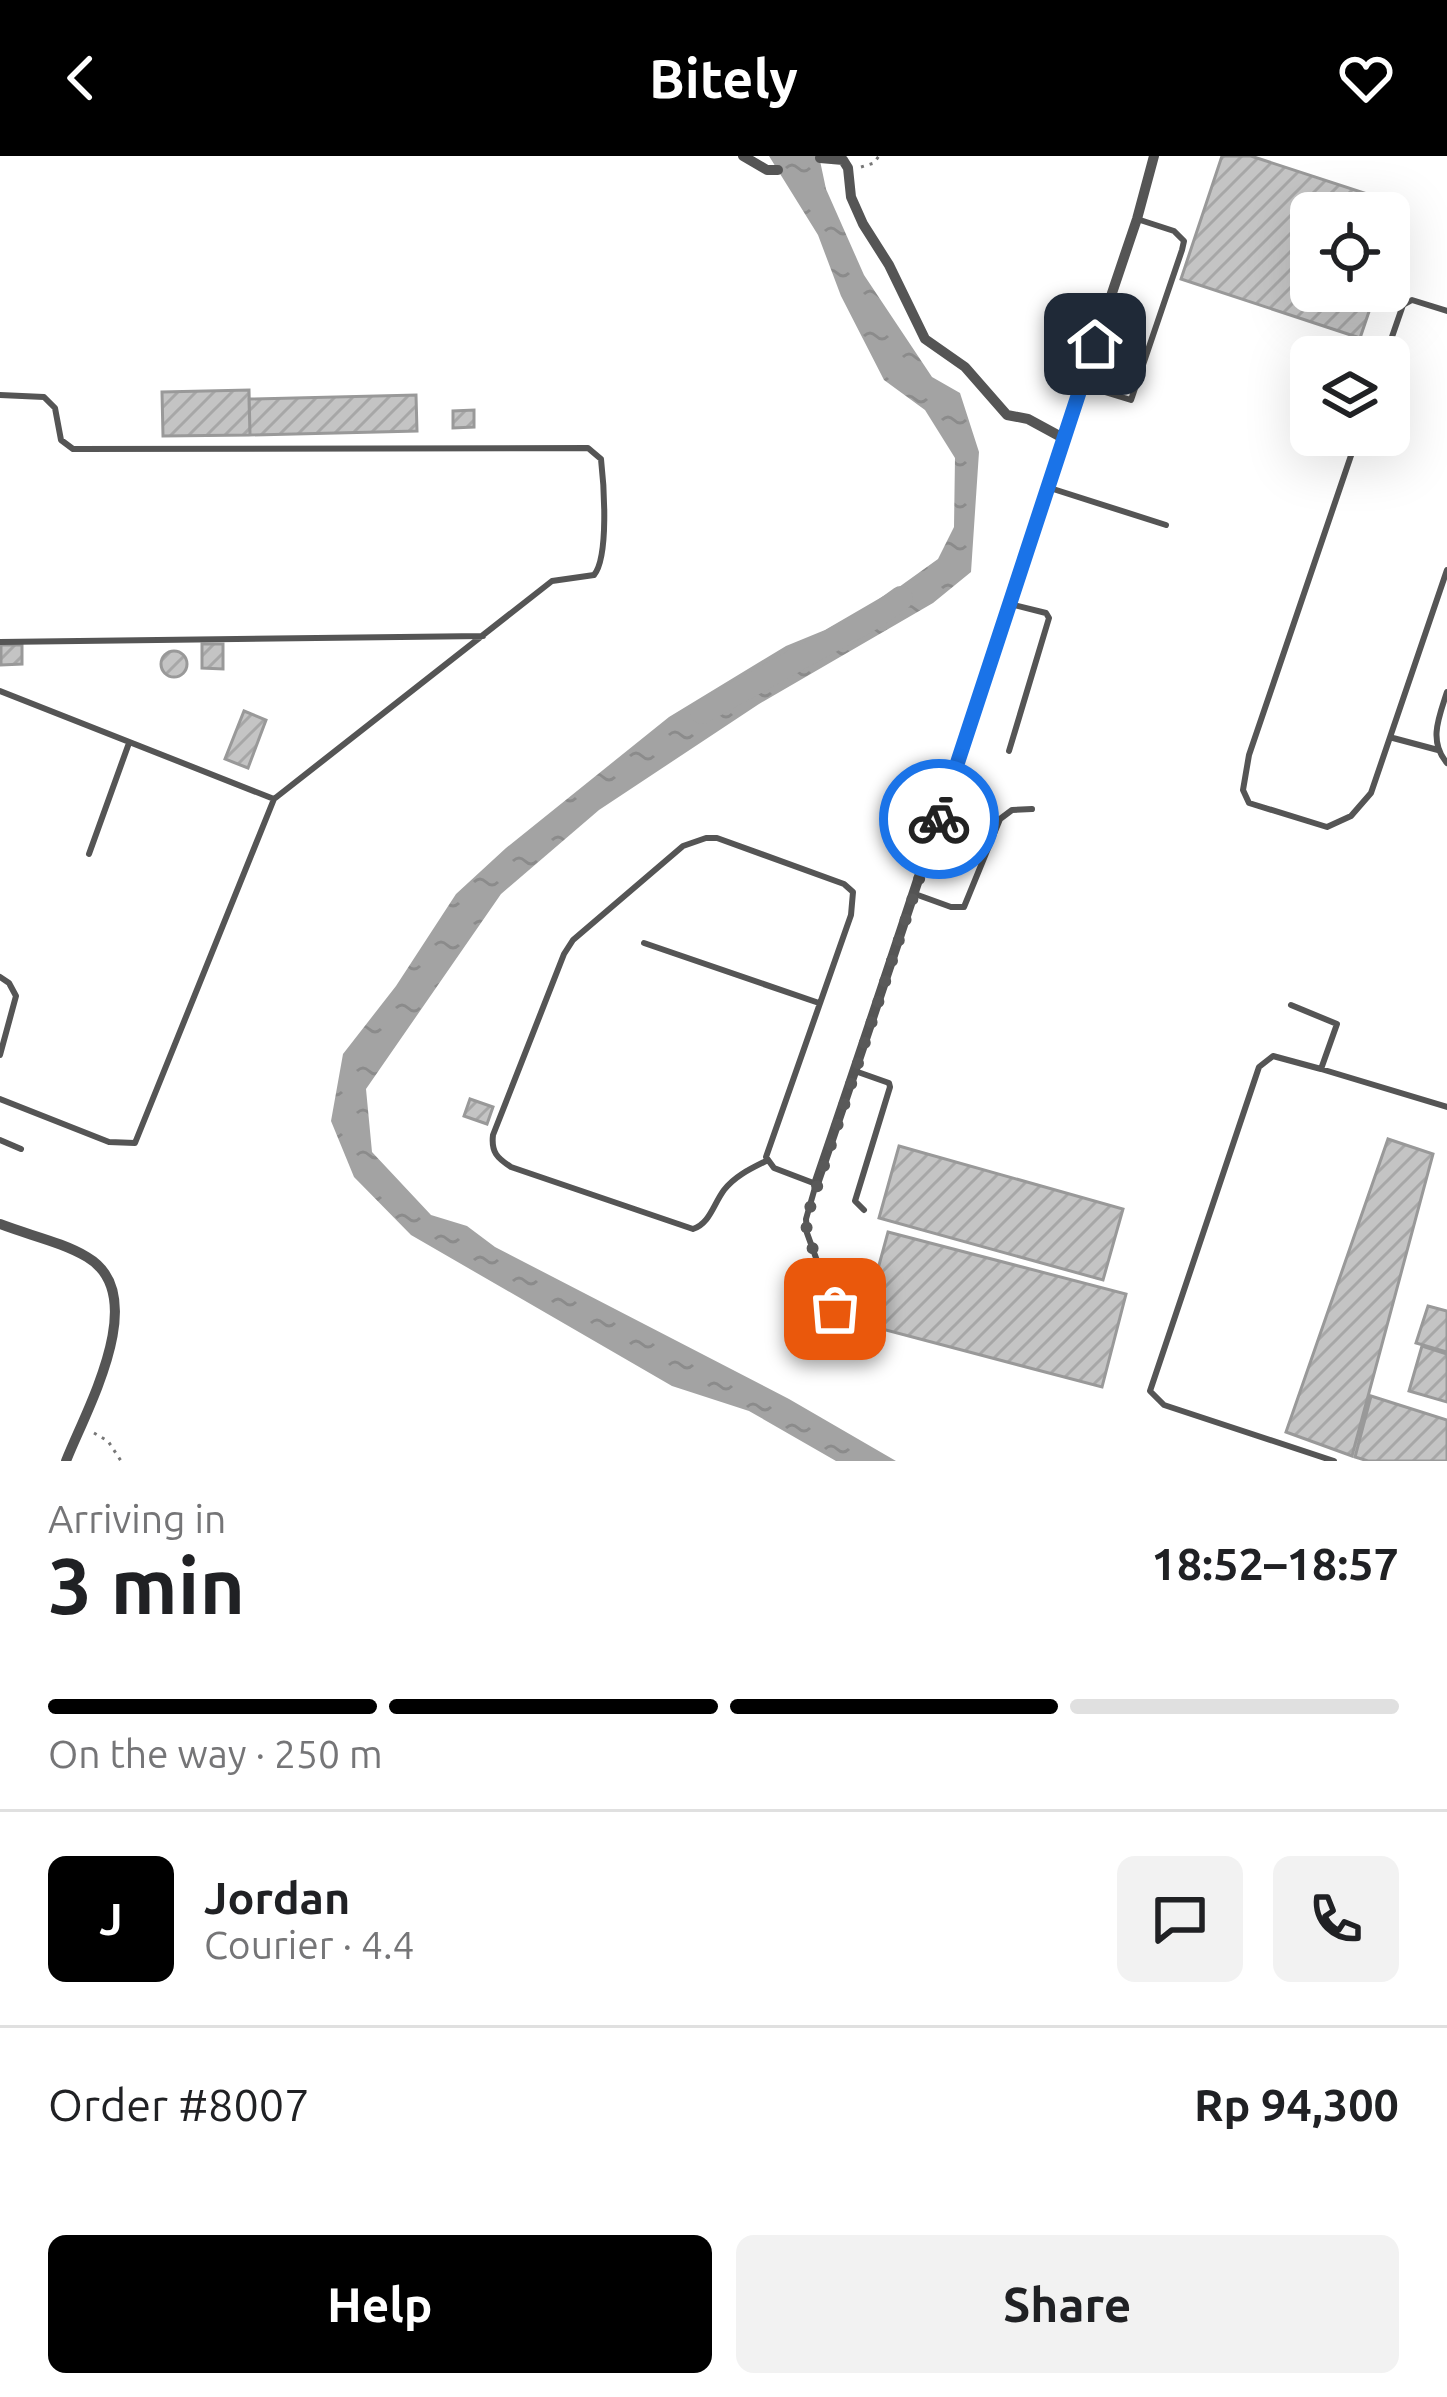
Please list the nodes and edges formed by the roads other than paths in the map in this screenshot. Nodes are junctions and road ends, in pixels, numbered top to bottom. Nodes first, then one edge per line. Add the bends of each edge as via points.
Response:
1 (743, 156) edge
2 (1154, 156) edge
3 (820, 158) edge
4 (778, 170) dead end
5 (1137, 219) junction
6 (1447, 311) edge
7 (1392, 336) edge
8 (1081, 385) junction
9 (0, 395) edge
10 (1064, 438) junction
11 (1351, 456) edge
12 (1046, 486) junction
13 (1166, 525) dead end
14 (1447, 570) edge
15 (1007, 603) junction
16 (487, 636) junction
17 (0, 642) edge
18 (0, 691) edge
19 (1447, 692) edge
20 (1393, 738) junction
21 (129, 743) junction
22 (1438, 750) junction
23 (1009, 751) dead end
24 (1447, 763) edge
25 (274, 799) junction
26 (1032, 809) dead end
27 (89, 854) dead end
28 (915, 894) junction
29 (644, 943) dead end
30 (0, 977) edge
31 (819, 1003) junction
32 (1291, 1005) dead end
33 (0, 1055) edge
34 (1321, 1069) junction
35 (855, 1071) junction
36 (0, 1099) edge
37 (1447, 1108) edge
38 (0, 1141) edge
39 (21, 1149) dead end
40 (766, 1162) junction
41 (816, 1184) junction
42 (864, 1210) dead end
43 (0, 1225) edge
44 (849, 1332) dead end
45 (67, 1461) edge
46 (1334, 1461) edge

1 - 4 street
2 - 5 street
3 - 10 street via 848,168 863,224 925,339 964,367 1007,416
5 - 8 street
5 - 8 lane via 1184,241 1131,400
6 - 7 lane via 1402,304
8 - 10 street
9 - 16 lane via 44,397 64,445 79,449 591,449 603,476 601,567 589,577 552,581
10 - 12 street
11 - 20 lane via 1249,754 1245,796 1258,807 1337,826 1371,793
12 - 13 lane
12 - 15 street
14 - 20 lane
15 - 23 lane via 1049,618
15 - 28 street
16 - 17 lane
16 - 25 lane
18 - 21 lane
19 - 22 lane
20 - 22 lane
21 - 25 lane
21 - 27 lane
22 - 24 lane
25 - 36 lane via 138,1140 109,1142
26 - 28 lane via 1000,819 964,907
28 - 35 street
29 - 31 lane
30 - 33 lane via 16,996
31 - 40 lane
31 - 40 lane via 854,906 850,888 717,838 683,845 564,953 492,1146 511,1167 693,1229 726,1187
32 - 34 lane via 1337,1024
34 - 37 lane
34 - 46 lane via 1273,1056 1259,1067 1150,1391 1164,1406
35 - 41 street
35 - 42 lane via 891,1090 855,1201
38 - 39 lane
40 - 41 lane
41 - 44 lane via 807,1233
43 - 45 street via 86,1256 111,1283 118,1319

